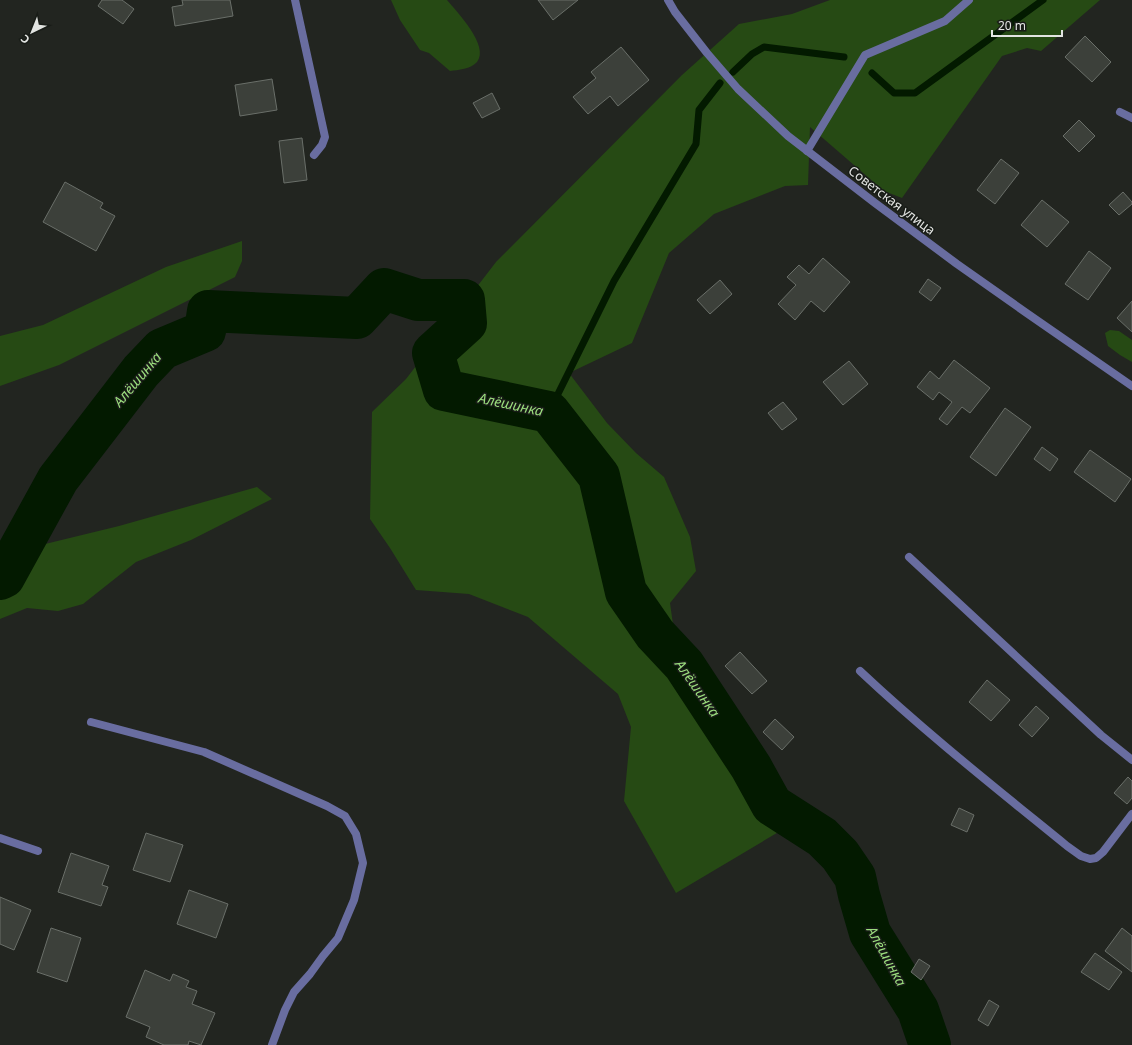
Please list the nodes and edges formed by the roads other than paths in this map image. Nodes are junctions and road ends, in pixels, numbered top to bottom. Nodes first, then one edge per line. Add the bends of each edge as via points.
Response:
1 (295, 0) edge
2 (668, 0) edge
3 (969, 0) edge
4 (1120, 112) dead end
5 (1132, 118) edge
6 (807, 151) junction
7 (314, 155) dead end
8 (1132, 386) edge
9 (909, 557) dead end
10 (860, 671) dead end
11 (91, 722) dead end
12 (1132, 760) edge
13 (1132, 814) edge
14 (0, 838) edge
15 (38, 852) dead end
16 (272, 1045) edge

1 - 7 street via 324,137 322,145
2 - 6 street, Советская улица via 717,66 738,89
3 - 6 street via 945,21 865,55
4 - 5 street
6 - 8 street, Советская улица via 957,264
9 - 12 street via 1101,735
10 - 13 street via 952,753 1081,856 1096,858
11 - 16 street via 204,752 327,806 345,816 356,834 363,863 354,900 338,938 294,992
14 - 15 street

